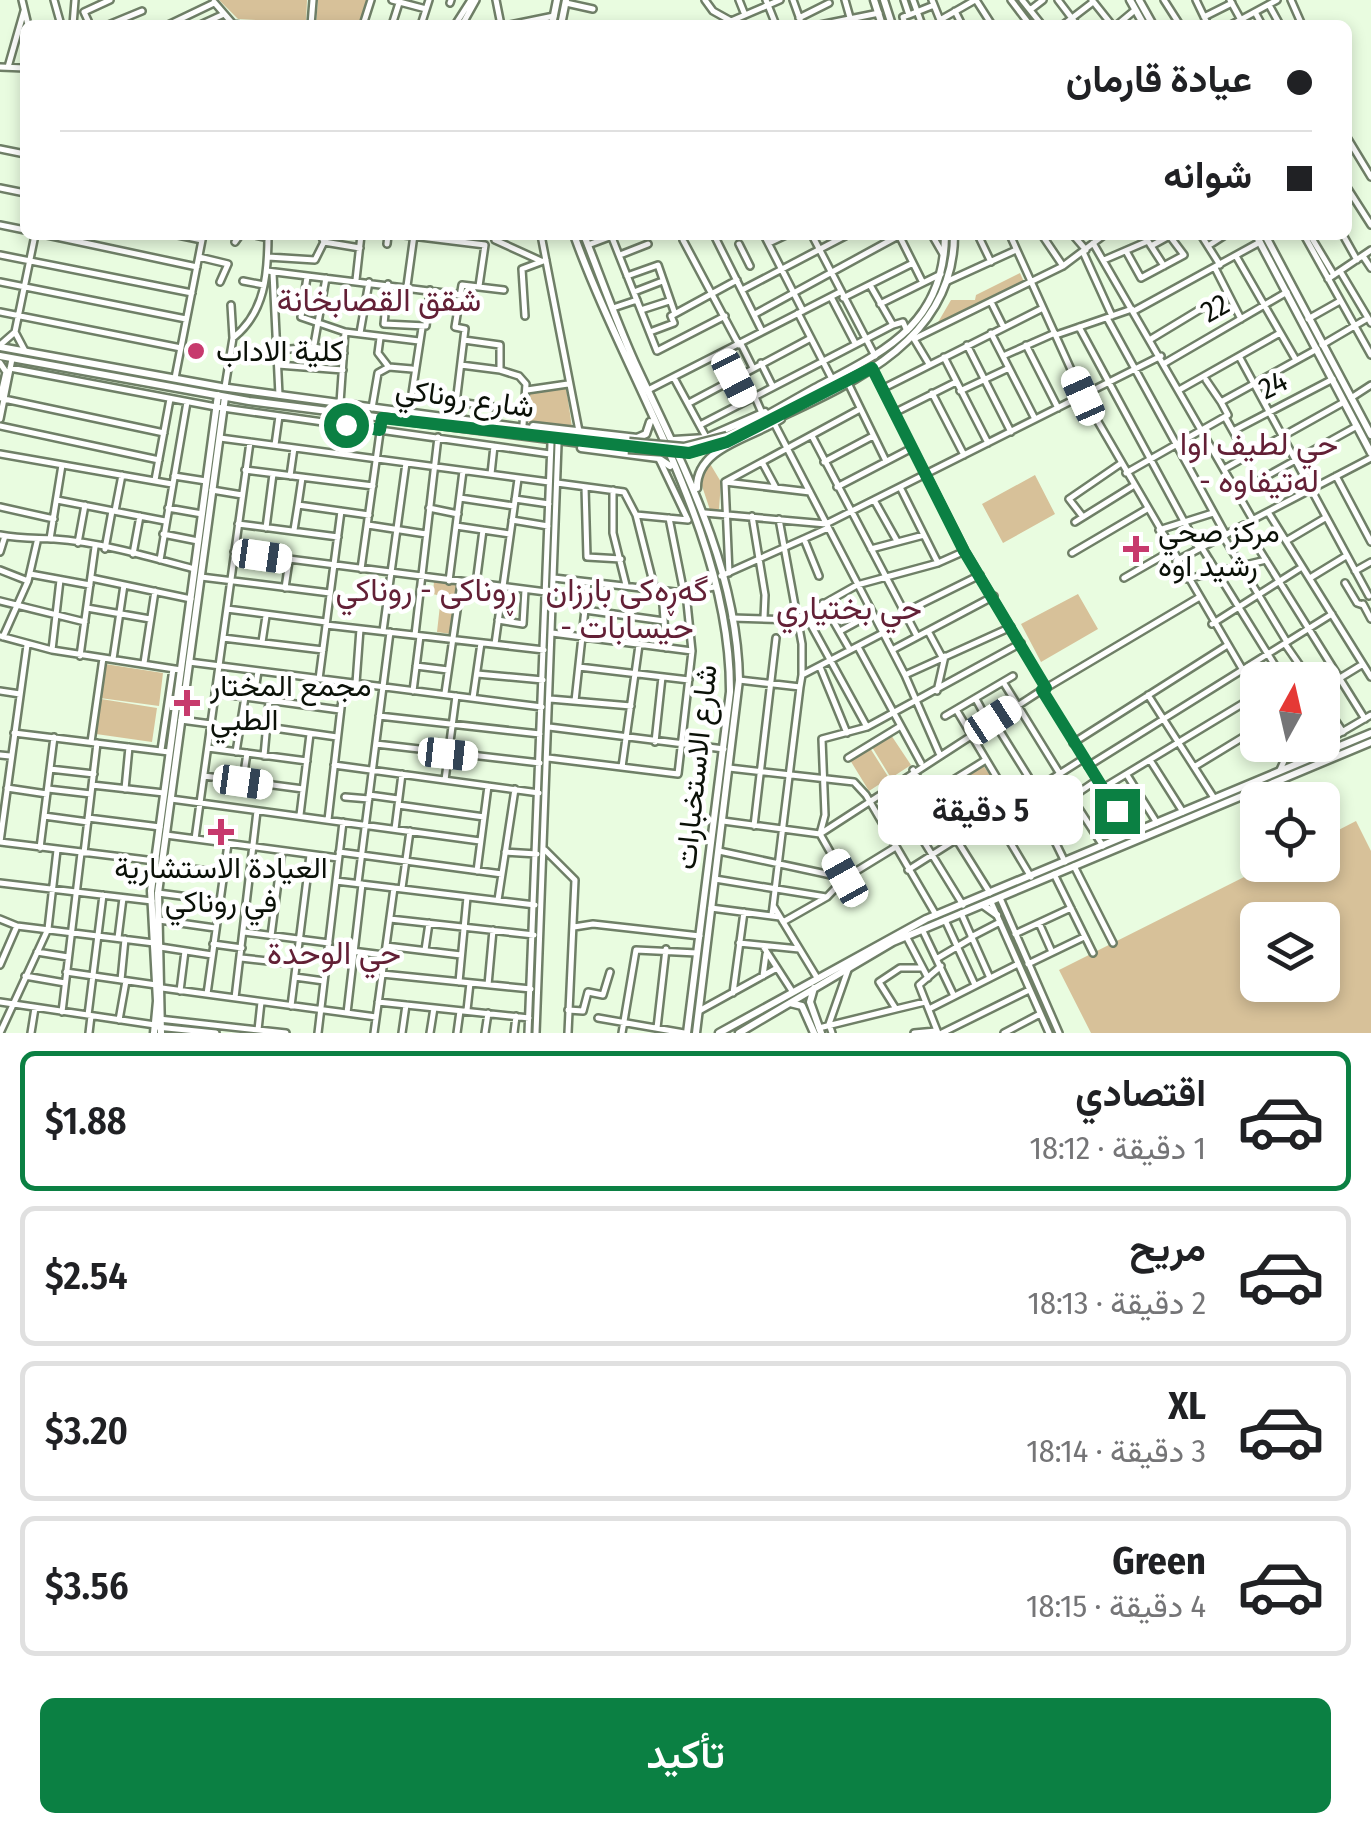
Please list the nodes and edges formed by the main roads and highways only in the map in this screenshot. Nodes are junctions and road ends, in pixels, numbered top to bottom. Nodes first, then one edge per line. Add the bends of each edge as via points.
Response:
1 (576, 240) edge
2 (586, 240) edge
3 (951, 240) edge
4 (952, 240) edge
5 (1262, 240) edge
6 (1263, 240) edge
7 (603, 284) junction
8 (594, 288) junction
9 (0, 346) edge
10 (1320, 347) junction
11 (0, 359) edge
12 (139, 372) junction
13 (848, 377) junction
14 (138, 381) junction
15 (222, 396) junction
16 (806, 397) junction
17 (1347, 400) junction
18 (220, 408) junction
19 (647, 411) junction
20 (438, 421) junction
21 (501, 426) junction
22 (669, 432) junction
23 (1371, 435) edge
24 (516, 436) junction
25 (706, 438) junction
26 (631, 443) junction
27 (1371, 455) edge
28 (644, 456) junction
29 (708, 456) junction
30 (682, 482) junction
31 (698, 494) junction
32 (702, 517) junction
33 (731, 634) junction
34 (180, 704) junction
35 (1371, 733) edge
36 (1371, 742) edge
37 (1357, 743) junction
38 (1340, 745) edge
39 (1303, 762) edge
40 (168, 796) junction
41 (158, 863) junction
42 (993, 897) junction
43 (962, 909) junction
44 (998, 918) road end
45 (157, 945) junction
46 (700, 966) junction
47 (814, 988) junction
48 (788, 1003) junction
49 (809, 1010) junction
50 (157, 1026) edge
51 (754, 1029) edge
52 (818, 1031) edge
53 (686, 1033) edge
54 (696, 1033) edge
55 (719, 1033) edge
56 (739, 1033) edge

1 - 8 main road, شارع الاستخبارات
2 - 7 main road, شارع الاستخبارات
3 - 13 main road via 922,316
4 - 13 main road via 948,281 930,320 872,368
5 - 10 main road
6 - 10 main road
7 - 8 main road
7 - 22 main road, شارع الاستخبارات
8 - 19 main road, شارع الاستخبارات
9 - 12 main road, شارع روناكي
10 - 17 main road
10 - 17 main road
11 - 14 main road, شارع روناكي
12 - 14 main road
12 - 20 main road, شارع روناكي
13 - 16 main road
13 - 16 main road via 832,379
14 - 15 main road, شارع روناكي
15 - 18 main road
15 - 20 main road, شارع روناكي
16 - 25 main road
16 - 26 main road, bridge via 727,439 684,446
16 - 29 main road via 774,424
17 - 23 main road
17 - 27 main road
18 - 34 main road
18 - 34 main road via 177,670
19 - 26 main road via 649,428
19 - 30 main road, شارع الاستخبارات
20 - 21 main road, شارع روناكي
20 - 24 main road, شارع روناكي
21 - 26 main road, شارع روناكي
21 - 26 main road via 579,430
22 - 25 main road via 678,442
22 - 31 main road, شارع الاستخبارات
24 - 26 main road, شارع روناكي
24 - 28 main road
25 - 29 main road via 696,448
26 - 28 main road via 646,444
28 - 30 main road via 658,458
29 - 31 main road via 697,476
30 - 32 main road, شارع الاستخبارات
31 - 32 main road, شارع الاستخبارات
32 - 33 main road, شارع الاستخبارات via 714,587
32 - 33 main road, شارع الاستخبارات via 725,574
33 - 46 main road, شارع الاستخبارات
33 - 46 main road, شارع الاستخبارات via 739,680
34 - 40 main road
34 - 40 main road via 165,751
35 - 37 main road
36 - 37 main road
37 - 38 main road
37 - 42 main road
39 - 42 main road
40 - 41 main road
40 - 41 main road
41 - 45 main road
41 - 45 main road via 152,901
42 - 43 main road
42 - 44 main road via 988,906
43 - 47 main road
43 - 55 main road via 816,976
45 - 50 main road
46 - 53 main road, شارع الاستخبارات
46 - 54 main road, شارع الاستخبارات
47 - 48 main road
47 - 49 main road
48 - 49 main road
48 - 51 main road
49 - 52 main road
51 - 56 main road

